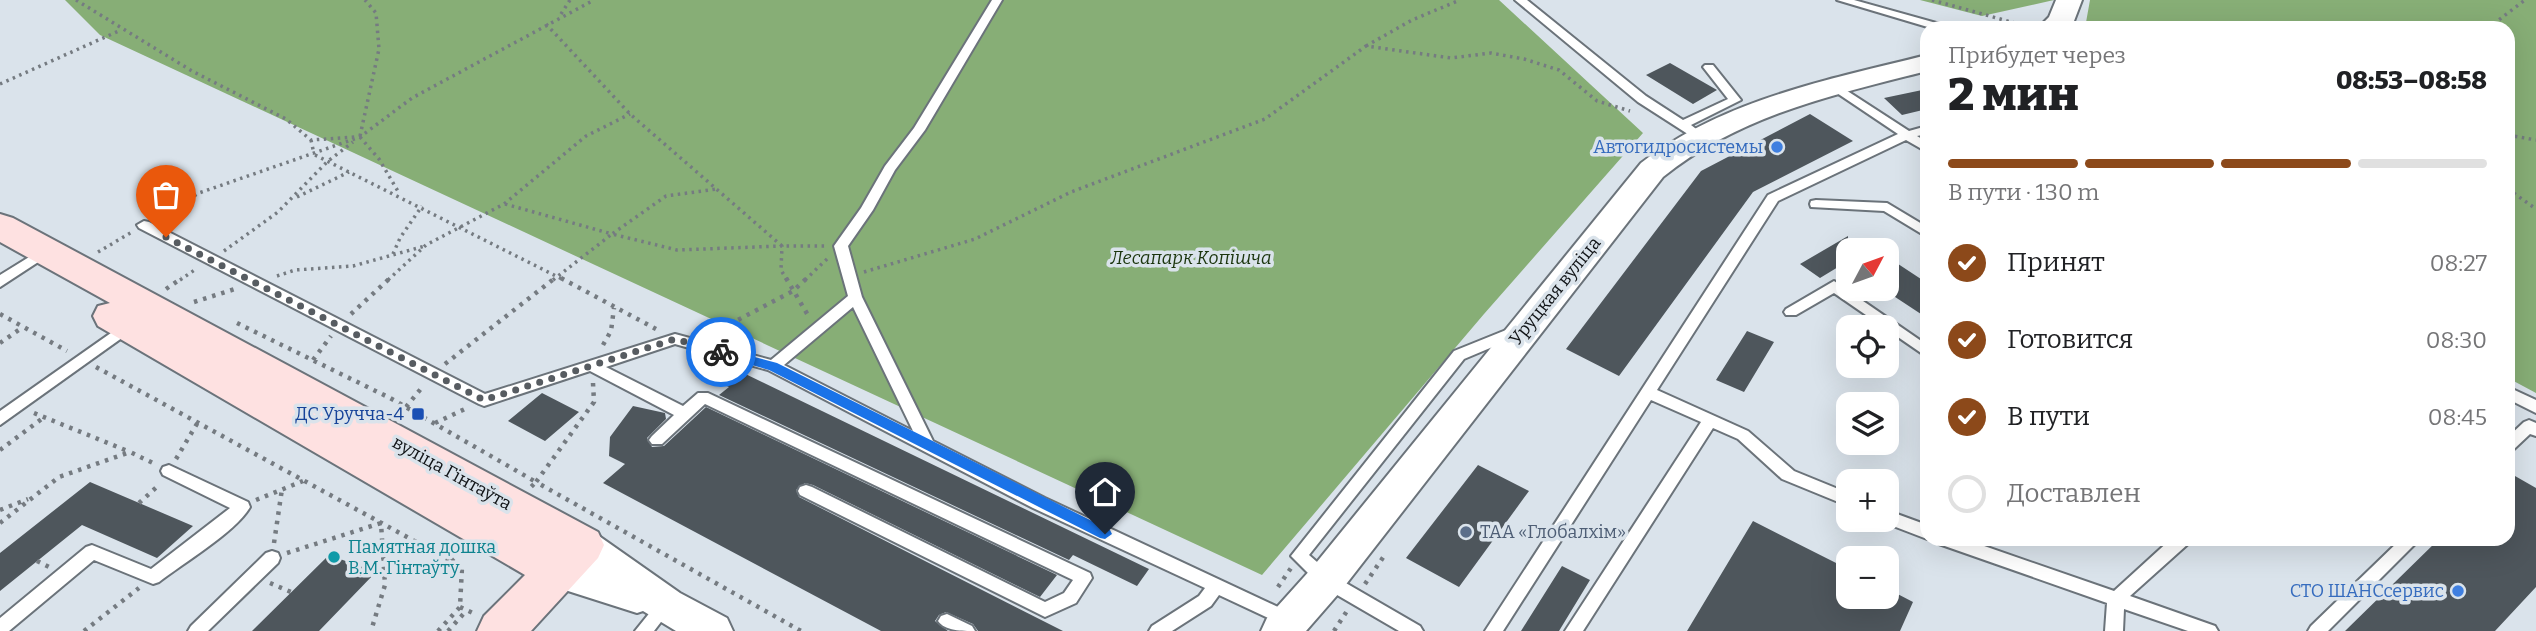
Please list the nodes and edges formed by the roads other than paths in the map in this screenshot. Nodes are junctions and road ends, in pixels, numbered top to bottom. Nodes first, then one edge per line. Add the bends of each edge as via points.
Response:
1 (997, 0) edge
2 (1520, 0) edge
3 (1842, 0) edge
4 (2069, 0) edge
5 (2060, 21) edge
6 (1920, 22) edge
7 (1920, 65) edge
8 (1709, 67) dead end
9 (1835, 87) junction
10 (1690, 130) junction
11 (1920, 132) edge
12 (1907, 135) junction
13 (1920, 143) edge
14 (1816, 204) dead end
15 (144, 225) road end
16 (0, 226) edge
17 (1920, 228) edge
18 (18, 263) edge
19 (855, 297) junction
20 (149, 308) junction
21 (1791, 312) dead end
22 (1920, 347) edge
23 (592, 366) junction
24 (773, 366) junction
25 (1648, 393) junction
26 (2515, 396) edge
27 (2536, 407) edge
28 (685, 414) junction
29 (0, 419) edge
30 (1710, 421) junction
31 (2536, 430) edge
32 (2515, 439) edge
33 (657, 440) dead end
34 (927, 446) junction
35 (171, 472) road end
36 (806, 491) dead end
37 (1836, 495) edge
38 (1899, 521) edge
39 (1920, 529) edge
40 (1965, 546) edge
41 (2174, 546) edge
42 (2405, 546) edge
43 (272, 558) road end
44 (569, 558) junction
45 (1326, 580) junction
46 (1216, 586) junction
47 (2116, 599) junction
48 (476, 616) edge
49 (655, 618) edge
50 (947, 621) dead end
51 (1285, 625) edge
52 (0, 628) edge
53 (197, 631) edge
54 (713, 631) edge
55 (966, 631) edge
56 (1158, 631) edge
57 (1414, 631) edge
58 (1494, 631) edge
59 (1574, 631) edge
60 (2114, 631) edge
61 (2209, 631) edge
62 (2318, 631) edge

1 - 19 lane via 919,130 841,246
2 - 10 lane via 1642,99
3 - 6 lane
4 - 5 street
7 - 9 street, Уруцкая вуліца
8 - 10 lane via 1735,100
9 - 10 street, Уруцкая вуліца
9 - 12 lane
10 - 45 street, Уруцкая вуліца via 1652,170
11 - 12 lane
12 - 13 lane
12 - 25 lane via 1773,198
14 - 17 lane via 1887,207
15 - 23 lane via 484,400
16 - 18 main road, вуліца Гінтаўта
18 - 20 main road, вуліца Гінтаўта
19 - 24 lane
19 - 34 lane
20 - 29 lane
20 - 44 main road, вуліца Гінтаўта
21 - 22 lane via 1835,286
23 - 24 lane via 675,339
23 - 28 lane
24 - 34 lane
25 - 30 lane
25 - 58 lane
26 - 27 lane
28 - 33 lane
28 - 36 lane via 703,397 1084,578 1070,598 1045,610
30 - 37 lane via 1743,435 1788,475
30 - 59 lane
31 - 32 lane via 2529,426
34 - 46 lane
35 - 52 lane via 242,506 153,577 92,552
38 - 39 lane
40 - 47 lane
41 - 47 lane
42 - 62 lane
43 - 53 lane
44 - 48 main road
44 - 49 street
45 - 51 street, Уруцкая вуліца
45 - 57 lane
46 - 51 lane
46 - 56 lane via 1205,601
47 - 60 lane
47 - 61 lane
49 - 54 street
50 - 55 lane

